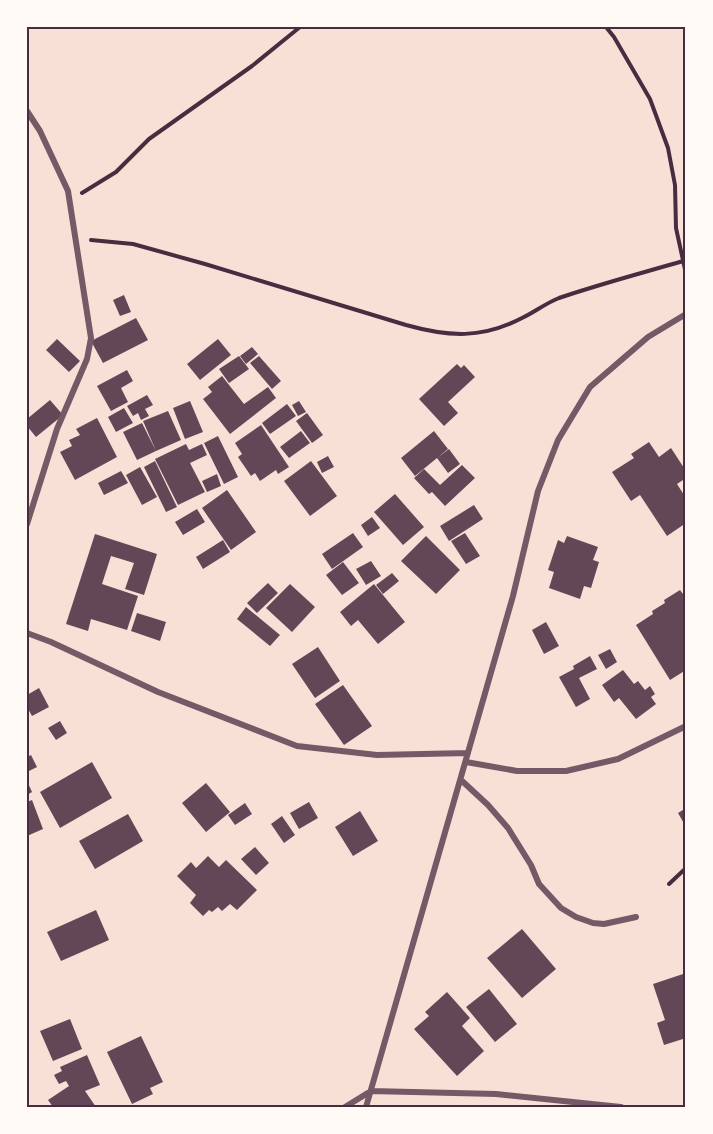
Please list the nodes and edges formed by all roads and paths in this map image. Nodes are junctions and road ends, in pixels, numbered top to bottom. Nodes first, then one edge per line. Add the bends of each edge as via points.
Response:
1 (606, 27) edge
2 (297, 28) edge
3 (27, 111) edge
4 (70, 202) junction
5 (75, 239) junction
6 (683, 261) junction
7 (686, 274) edge
8 (686, 314) edge
9 (27, 524) edge
10 (27, 633) edge
11 (686, 726) edge
12 (468, 753) junction
13 (466, 762) junction
14 (461, 780) junction
15 (686, 868) edge
16 (669, 884) dead end
17 (636, 916) dead end
18 (371, 1091) junction
19 (345, 1107) edge
20 (366, 1107) edge
21 (621, 1107) edge

1 - 6 path via 650,99 668,148
2 - 4 path via 252,66 149,139 116,172
3 - 4 street via 40,131
4 - 5 street
5 - 6 path via 132,244 431,332 460,335 491,332 554,300
5 - 9 street via 91,338 87,359 57,429
6 - 7 path
8 - 12 street via 648,337 590,387 558,440 538,491
10 - 12 street via 158,692 297,746 377,755
11 - 13 street via 618,759 566,771 517,771
12 - 13 street
13 - 14 street
14 - 17 street via 508,828 539,884 561,908 593,923
14 - 18 street
15 - 16 path
18 - 19 street
18 - 20 street
18 - 21 street via 496,1094

